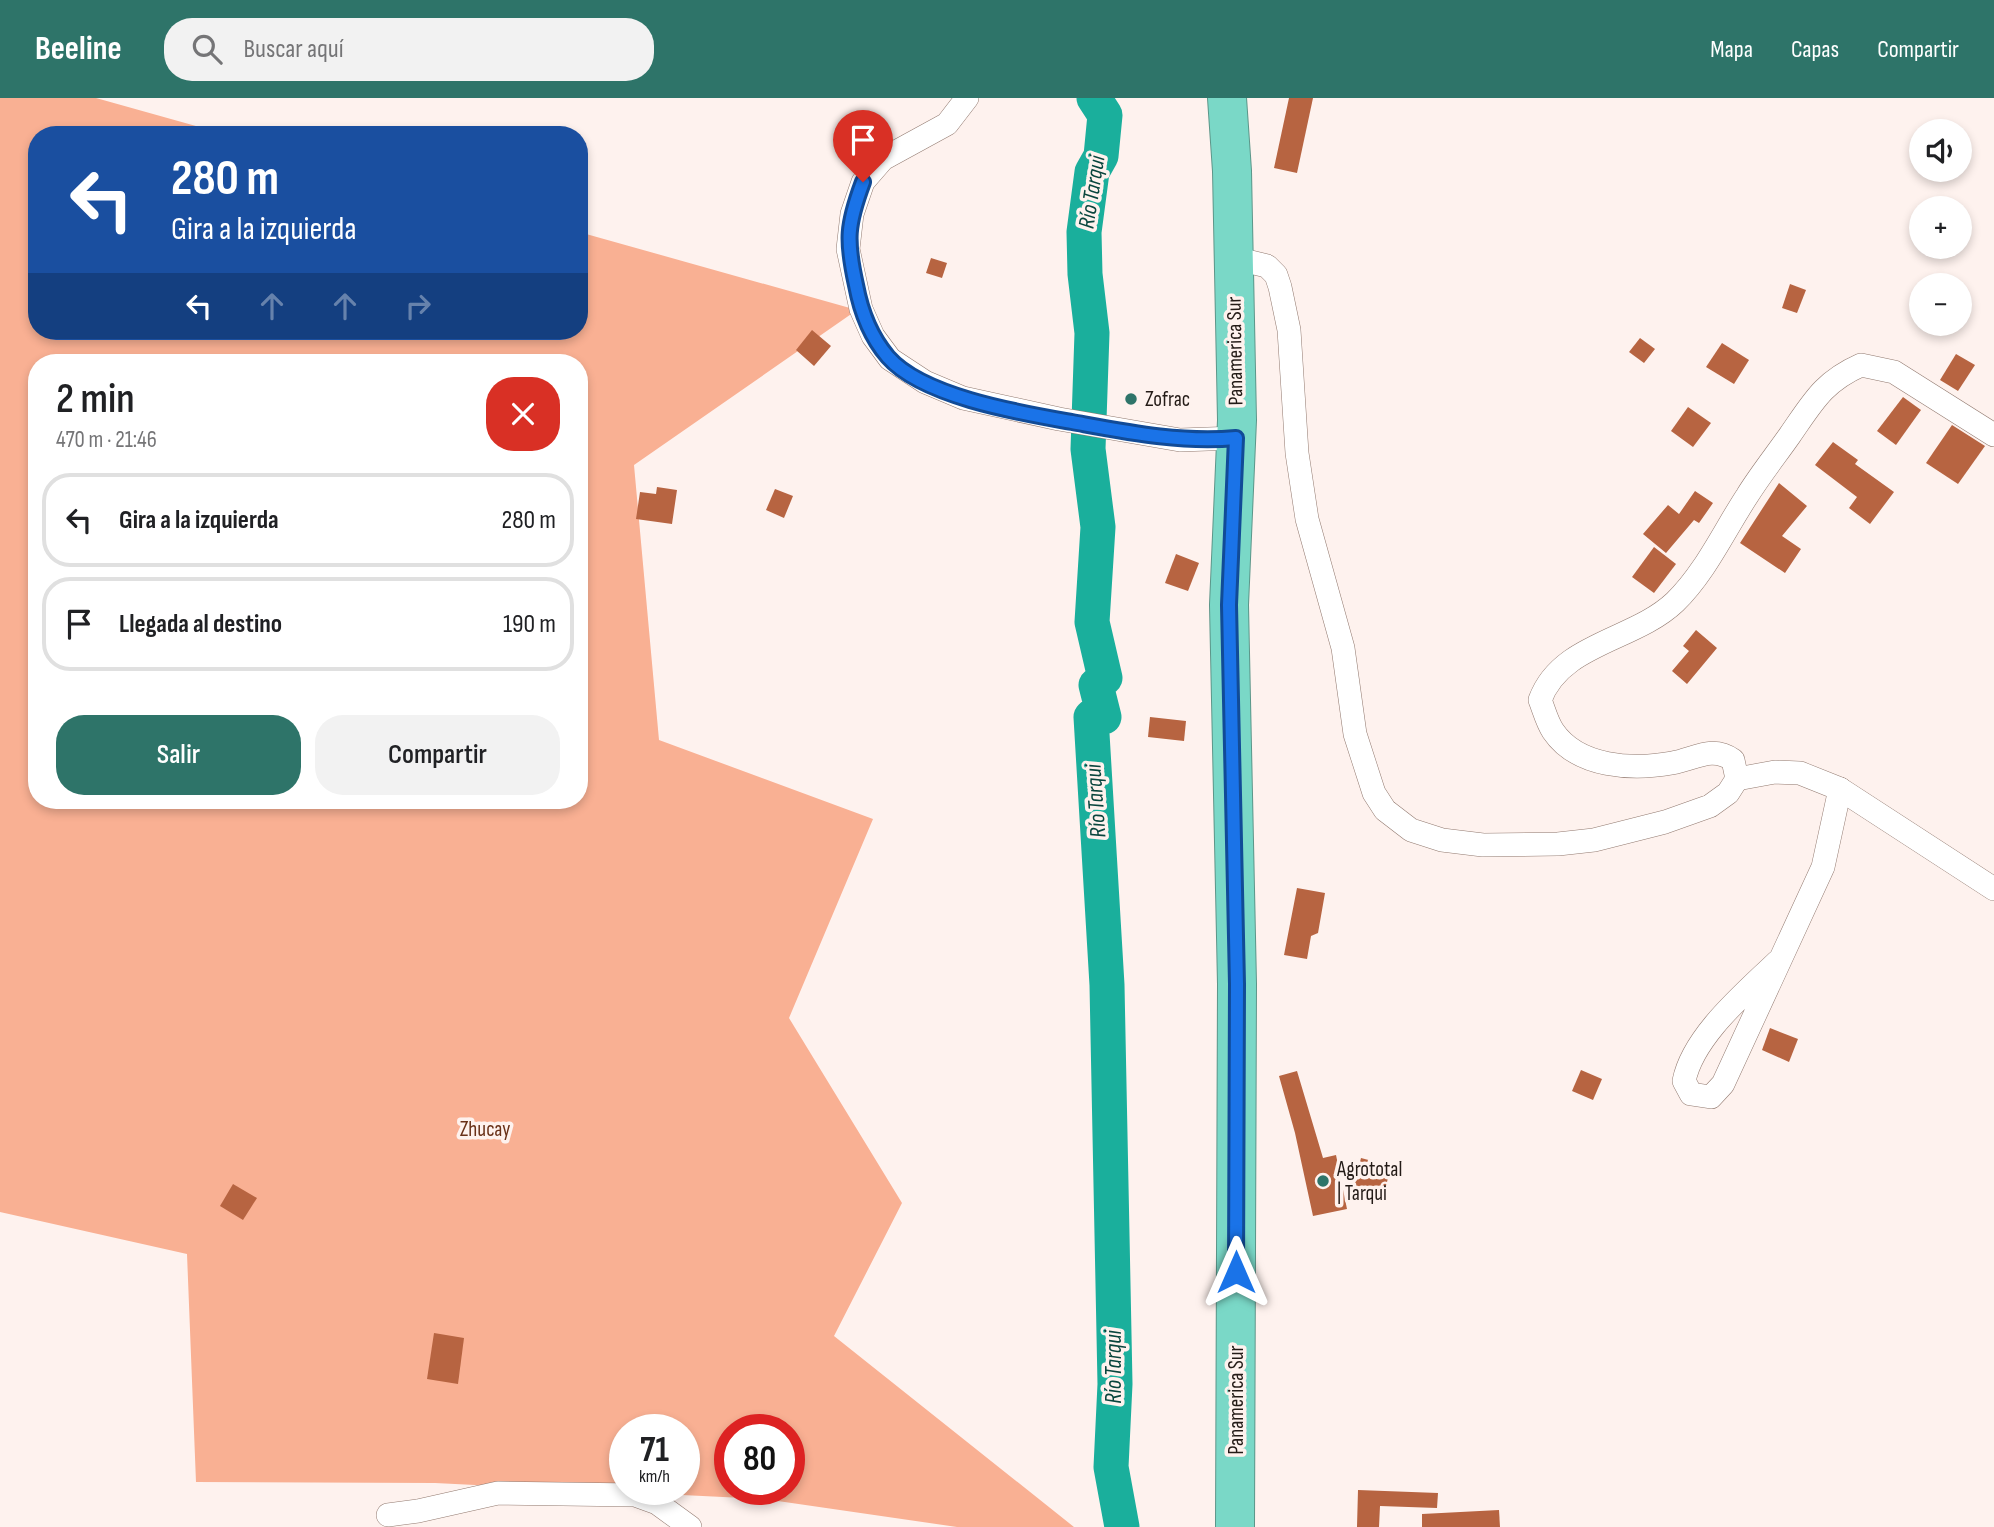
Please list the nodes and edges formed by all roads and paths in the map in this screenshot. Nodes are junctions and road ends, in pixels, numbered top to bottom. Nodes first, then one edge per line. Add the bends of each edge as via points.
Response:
1 (967, 98) edge
2 (1227, 98) edge
3 (1234, 258) junction
4 (1994, 435) edge
5 (1236, 438) junction
6 (1737, 779) junction
7 (1840, 789) junction
8 (1994, 889) edge
9 (1777, 962) junction
10 (388, 1515) dead end
11 (690, 1527) edge
12 (1235, 1527) edge

1 - 5 street via 947,124 883,159 863,182 852,214 848,249 861,309 890,359 925,382 963,398 1181,440
2 - 3 highway, Panamerica Sur
3 - 5 highway, Panamerica Sur
3 - 6 street via 1267,266 1280,287 1289,330 1297,453 1307,519 1343,648 1355,734 1374,793 1385,810 1411,830 1442,839 1483,845 1558,844 1655,825 1710,806 1728,793
4 - 6 street via 1894,372 1861,365 1851,370 1819,391 1675,602 1653,620 1559,669 1545,686 1540,701 1553,731 1578,754 1623,768 1671,763 1709,751 1724,753 1733,760
5 - 12 highway, Panamerica Sur via 1229,605 1237,984
6 - 7 street via 1800,773
7 - 8 street
7 - 9 street via 1823,867
9 - 9 street via 1728,1010 1698,1049 1684,1081 1690,1094 1711,1097 1723,1084
10 - 11 street via 498,1493 635,1494 657,1503

